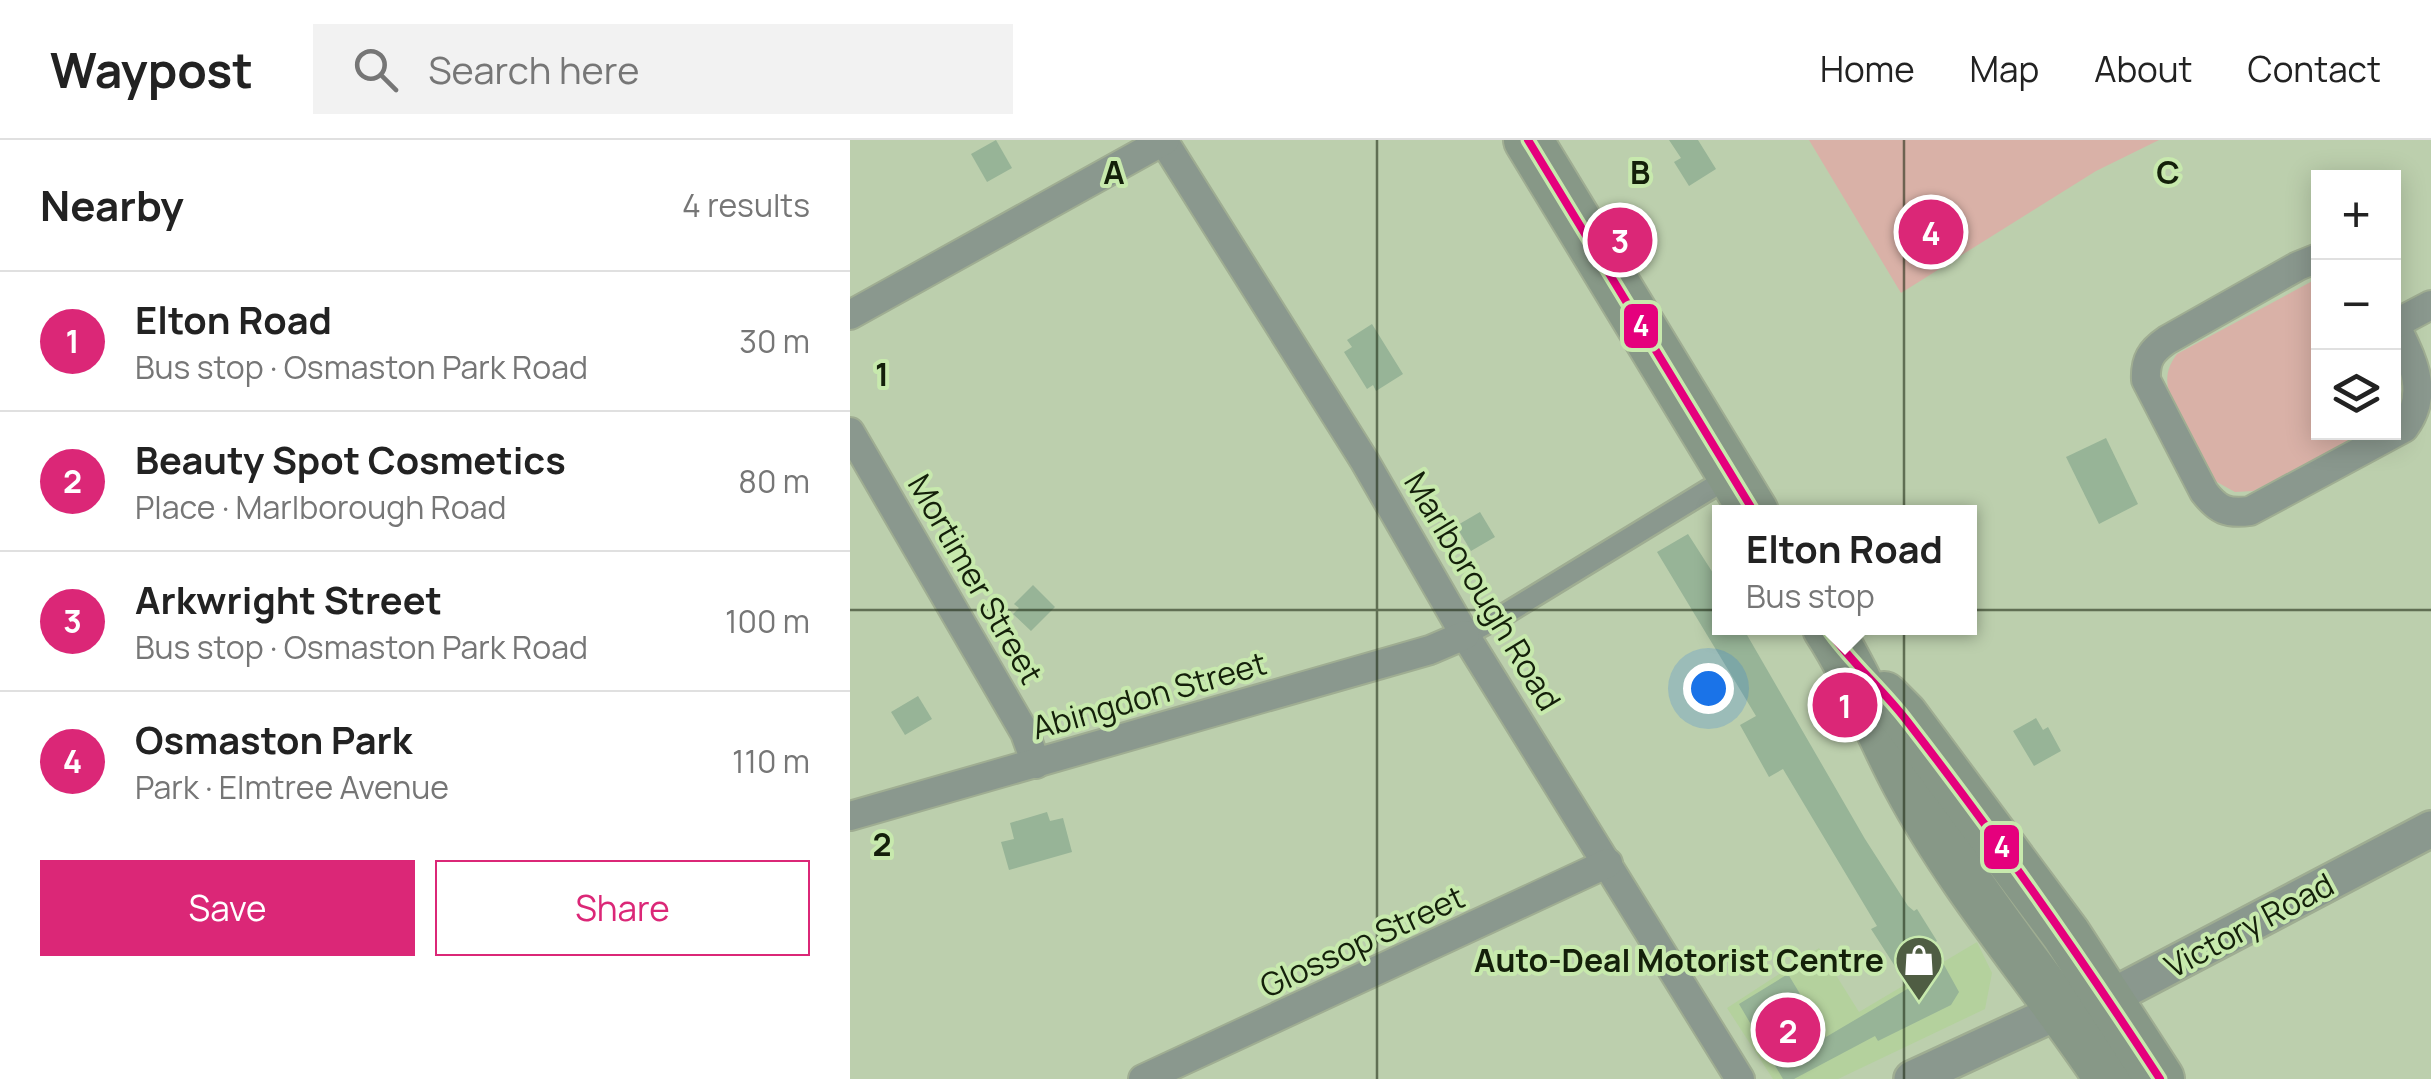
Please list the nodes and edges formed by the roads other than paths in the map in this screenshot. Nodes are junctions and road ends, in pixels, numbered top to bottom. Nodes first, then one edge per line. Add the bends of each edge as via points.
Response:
1 (1164, 140) edge
2 (1528, 140) edge
3 (2311, 261) edge
4 (2431, 305) edge
5 (850, 316) edge
6 (2401, 320) edge
7 (2401, 337) edge
8 (850, 432) edge
9 (1742, 494) edge
10 (1712, 509) edge
11 (1465, 635) junction
12 (1836, 640) edge
13 (1036, 764) junction
14 (850, 816) edge
15 (2431, 829) edge
16 (1608, 864) junction
17 (2110, 998) junction
18 (2062, 1009) junction
19 (1144, 1079) edge
20 (1740, 1079) edge
21 (1912, 1079) edge
22 (2109, 1079) edge
23 (2160, 1079) edge

1 - 5 street
1 - 11 street, Marlborough Road
2 - 9 highway
3 - 7 street via 2154,348 2146,363 2146,380 2216,507 2250,512 2404,428 2416,416 2424,385
4 - 6 street
8 - 13 street, Mortimer Street via 1025,733
10 - 11 street
11 - 13 street, Abingdon Street
11 - 16 street, Marlborough Road
12 - 17 highway via 1904,716
12 - 18 highway via 1906,784 2008,942
13 - 14 street, Abingdon Street
15 - 17 street, Victory Road
16 - 19 street, Glossop Street
16 - 20 street, Marlborough Road
17 - 18 street, Victory Road
17 - 23 highway
18 - 21 street, Victory Road
18 - 22 highway

